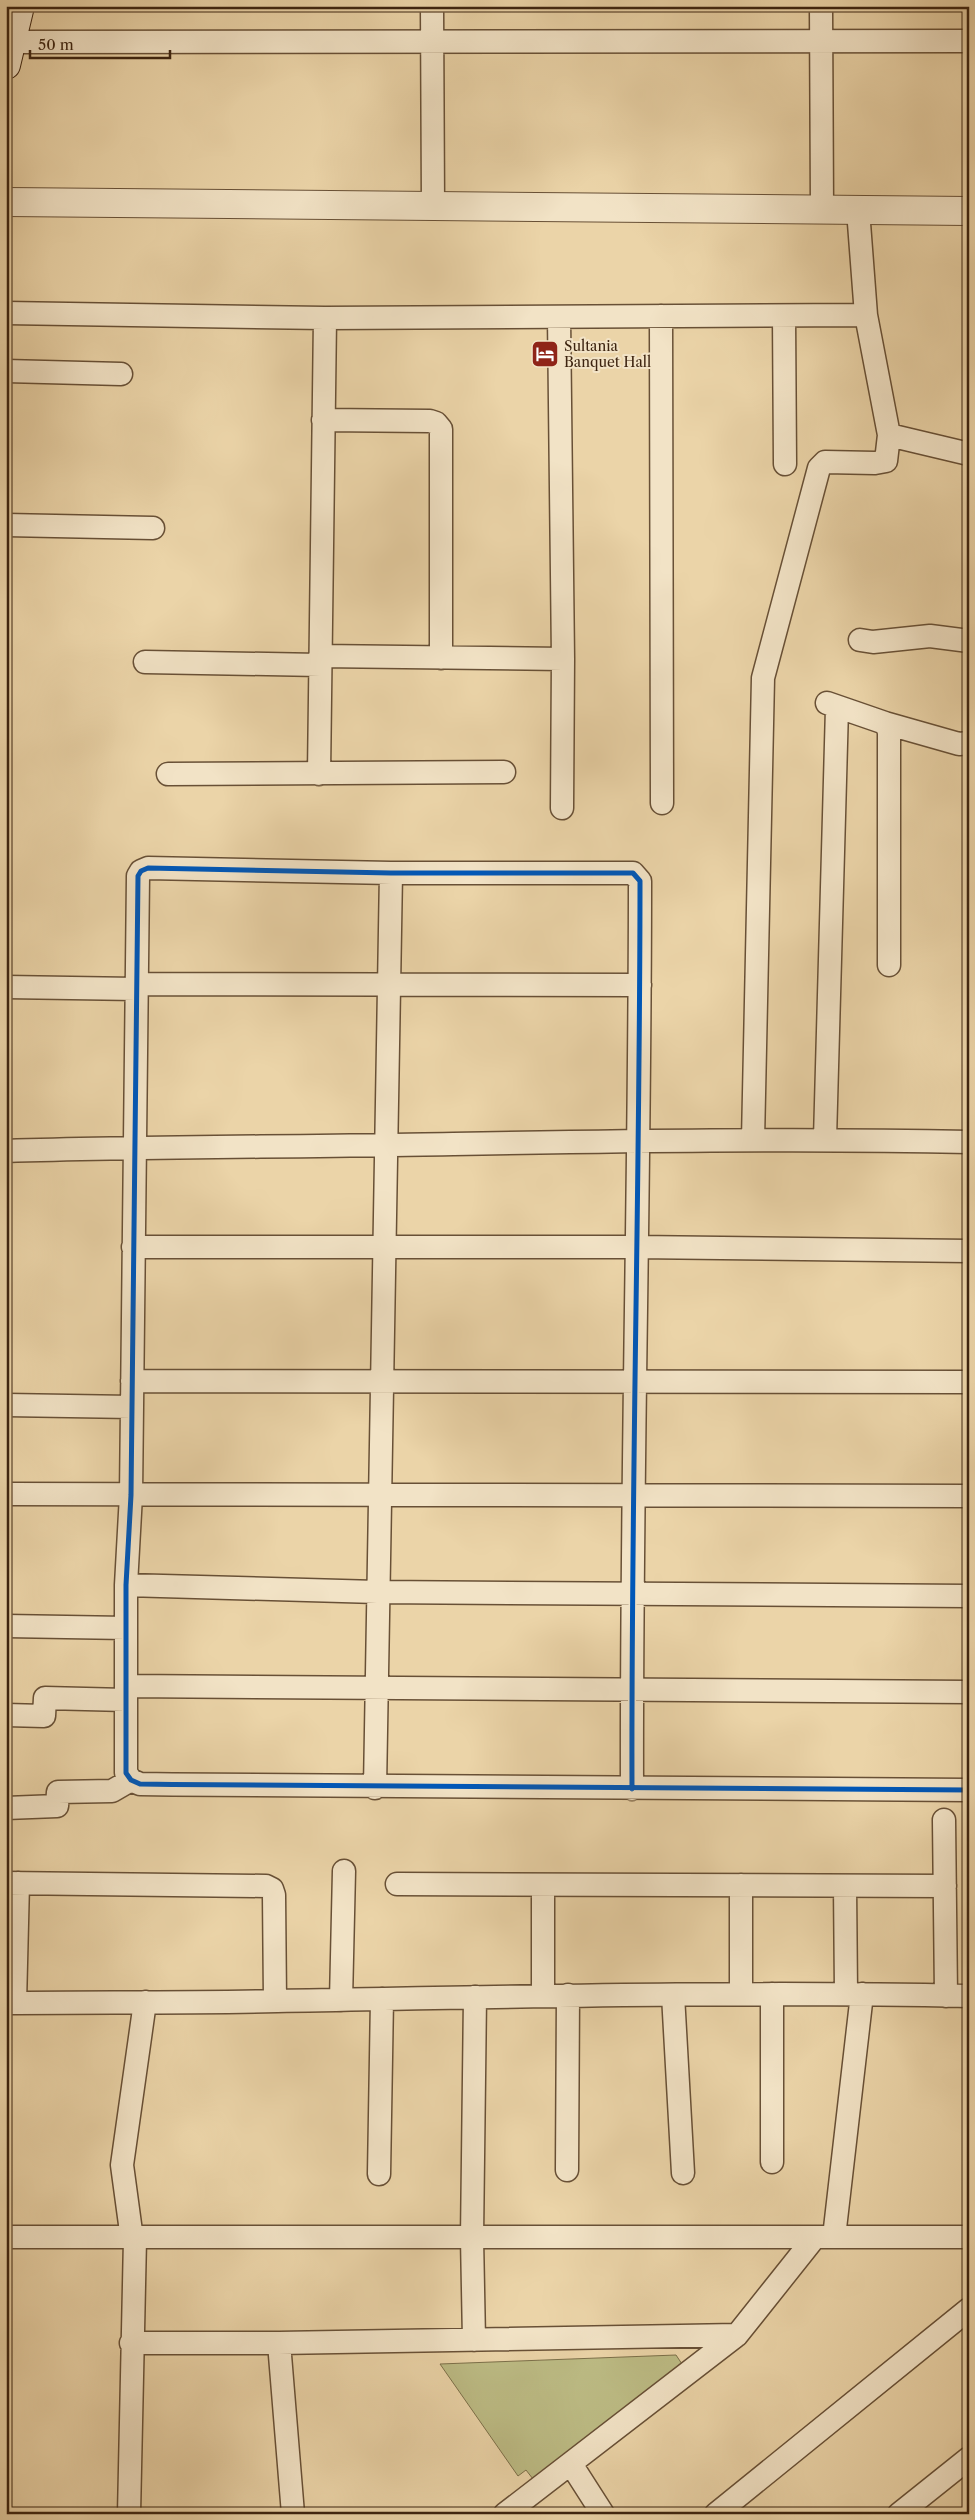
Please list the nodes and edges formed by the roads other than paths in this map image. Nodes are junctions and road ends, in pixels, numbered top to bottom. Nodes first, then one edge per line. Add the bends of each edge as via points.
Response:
1 (20, 6) edge
2 (432, 6) edge
3 (821, 6) edge
4 (822, 41) junction
5 (969, 41) edge
6 (432, 42) junction
7 (9, 54) edge
8 (6, 202) edge
9 (434, 206) junction
10 (822, 210) junction
11 (858, 210) junction
12 (969, 212) edge
13 (6, 313) edge
14 (866, 315) junction
15 (661, 316) junction
16 (784, 316) junction
17 (559, 317) junction
18 (325, 318) junction
19 (6, 371) edge
20 (121, 374) dead end
21 (324, 420) junction
22 (889, 435) junction
23 (969, 454) edge
24 (785, 464) dead end
25 (6, 525) edge
26 (153, 528) dead end
27 (860, 640) dead end
28 (969, 641) edge
29 (441, 658) junction
30 (563, 659) junction
31 (320, 660) junction
32 (145, 662) dead end
33 (884, 723) junction
34 (969, 743) edge
35 (504, 772) dead end
36 (168, 774) dead end
37 (319, 774) junction
38 (662, 803) dead end
39 (562, 808) dead end
40 (390, 873) junction
41 (889, 965) dead end
42 (389, 984) junction
43 (640, 985) junction
44 (136, 986) junction
45 (6, 987) edge
46 (825, 1139) junction
47 (753, 1140) junction
48 (640, 1141) junction
49 (969, 1142) edge
50 (386, 1145) junction
51 (135, 1147) junction
52 (6, 1151) edge
53 (384, 1246) junction
54 (133, 1247) junction
55 (637, 1247) junction
56 (969, 1251) edge
57 (132, 1380) junction
58 (381, 1380) junction
59 (969, 1382) edge
60 (634, 1383) junction
61 (6, 1405) edge
62 (132, 1407) junction
63 (6, 1494) edge
64 (131, 1494) junction
65 (379, 1494) junction
66 (633, 1495) junction
67 (969, 1496) edge
68 (126, 1585) junction
69 (377, 1592) junction
70 (633, 1594) junction
71 (969, 1596) edge
72 (6, 1626) edge
73 (126, 1628) junction
74 (376, 1687) junction
75 (632, 1690) junction
76 (969, 1692) edge
77 (126, 1693) junction
78 (6, 1715) edge
79 (131, 1780) junction
80 (375, 1788) junction
81 (632, 1789) junction
82 (969, 1790) edge
83 (6, 1808) edge
84 (944, 1820) dead end
85 (344, 1871) dead end
86 (12, 1883) edge
87 (397, 1884) dead end
88 (741, 1885) junction
89 (543, 1886) junction
90 (845, 1886) junction
91 (944, 1886) junction
92 (741, 1994) junction
93 (772, 1994) junction
94 (854, 1994) junction
95 (568, 1995) junction
96 (673, 1995) junction
97 (543, 1996) junction
98 (946, 1996) junction
99 (969, 1996) edge
100 (475, 1997) junction
101 (382, 1999) junction
102 (341, 2000) junction
103 (145, 2002) junction
104 (275, 2002) junction
105 (11, 2003) edge
106 (772, 2162) dead end
107 (567, 2170) dead end
108 (683, 2173) dead end
109 (379, 2174) dead end
110 (6, 2237) edge
111 (824, 2237) junction
112 (969, 2237) edge
113 (472, 2238) junction
114 (134, 2239) junction
115 (969, 2308) edge
116 (737, 2335) junction
117 (474, 2340) junction
118 (131, 2342) junction
119 (279, 2343) junction
120 (969, 2458) edge
121 (571, 2464) junction
122 (129, 2514) edge
123 (294, 2514) edge
124 (505, 2514) edge
125 (603, 2514) edge
126 (716, 2514) edge
127 (899, 2514) edge

1 - 7 street
2 - 6 street
3 - 4 street
4 - 5 street
4 - 6 street
4 - 10 street
6 - 7 street
6 - 9 street
8 - 9 street
9 - 10 street
10 - 11 street
11 - 12 street
11 - 14 street
13 - 18 street
14 - 16 street
14 - 22 street
15 - 16 street
15 - 17 street
15 - 38 street
16 - 24 street
17 - 18 street
17 - 30 street
18 - 21 street
19 - 20 street
21 - 29 street via 430,421 441,429
21 - 31 street
22 - 23 street
22 - 47 street via 886,461 825,462 819,468 763,678
25 - 26 street
27 - 28 street via 874,642 930,636
29 - 30 street
29 - 31 street
30 - 39 street
31 - 32 street
31 - 37 street
33 - 34 street via 959,744
33 - 41 street via 889,731
33 - 46 street via 832,706
35 - 37 street
36 - 37 street
40 - 42 street
40 - 43 street via 633,873 640,881
40 - 44 street via 148,868 141,871 138,876
42 - 43 street
42 - 44 street
42 - 50 street
43 - 48 street
44 - 45 street
44 - 51 street
46 - 47 street
46 - 49 street
47 - 48 street
48 - 50 street
48 - 55 street
50 - 51 street
50 - 53 street
51 - 52 street
51 - 54 street
53 - 54 street
53 - 55 street
53 - 58 street
54 - 57 street
55 - 56 street
55 - 60 street
57 - 58 street
57 - 62 street
58 - 60 street
58 - 65 street
59 - 60 street
60 - 66 street
61 - 62 street
62 - 64 street
63 - 64 street
64 - 65 street
64 - 68 street
65 - 66 street
65 - 69 street
66 - 67 street
66 - 70 street
68 - 69 street
68 - 73 street
69 - 70 street
69 - 74 street
70 - 71 street
70 - 75 street
72 - 73 street
73 - 77 street
74 - 75 street
74 - 77 street
74 - 80 street
75 - 76 street
75 - 81 street
77 - 78 street via 45,1698 44,1716
77 - 79 street via 126,1772
79 - 80 street via 140,1784
79 - 83 street via 112,1791 58,1792 57,1806
80 - 81 street
81 - 82 street
84 - 91 street
85 - 102 street
86 - 104 street via 266,1886 274,1895
86 - 105 street
87 - 89 street
88 - 89 street
88 - 90 street
88 - 92 street
89 - 97 street
90 - 91 street
90 - 94 street
91 - 98 street
92 - 93 street
92 - 96 street
93 - 94 street
93 - 106 street
94 - 98 street
94 - 111 street
95 - 96 street
95 - 97 street
95 - 107 street
96 - 108 street
97 - 100 street
98 - 99 street
100 - 101 street
100 - 113 street
101 - 102 street
101 - 109 street
102 - 104 street
103 - 104 street
103 - 105 street
103 - 114 street via 122,2166
110 - 114 street
111 - 112 street
111 - 113 street
111 - 116 street
113 - 114 street
113 - 117 street
114 - 118 street
115 - 126 street
116 - 117 street
116 - 121 street
117 - 119 street
118 - 119 street
118 - 122 street
119 - 123 street
120 - 127 street
121 - 124 street
121 - 125 street

